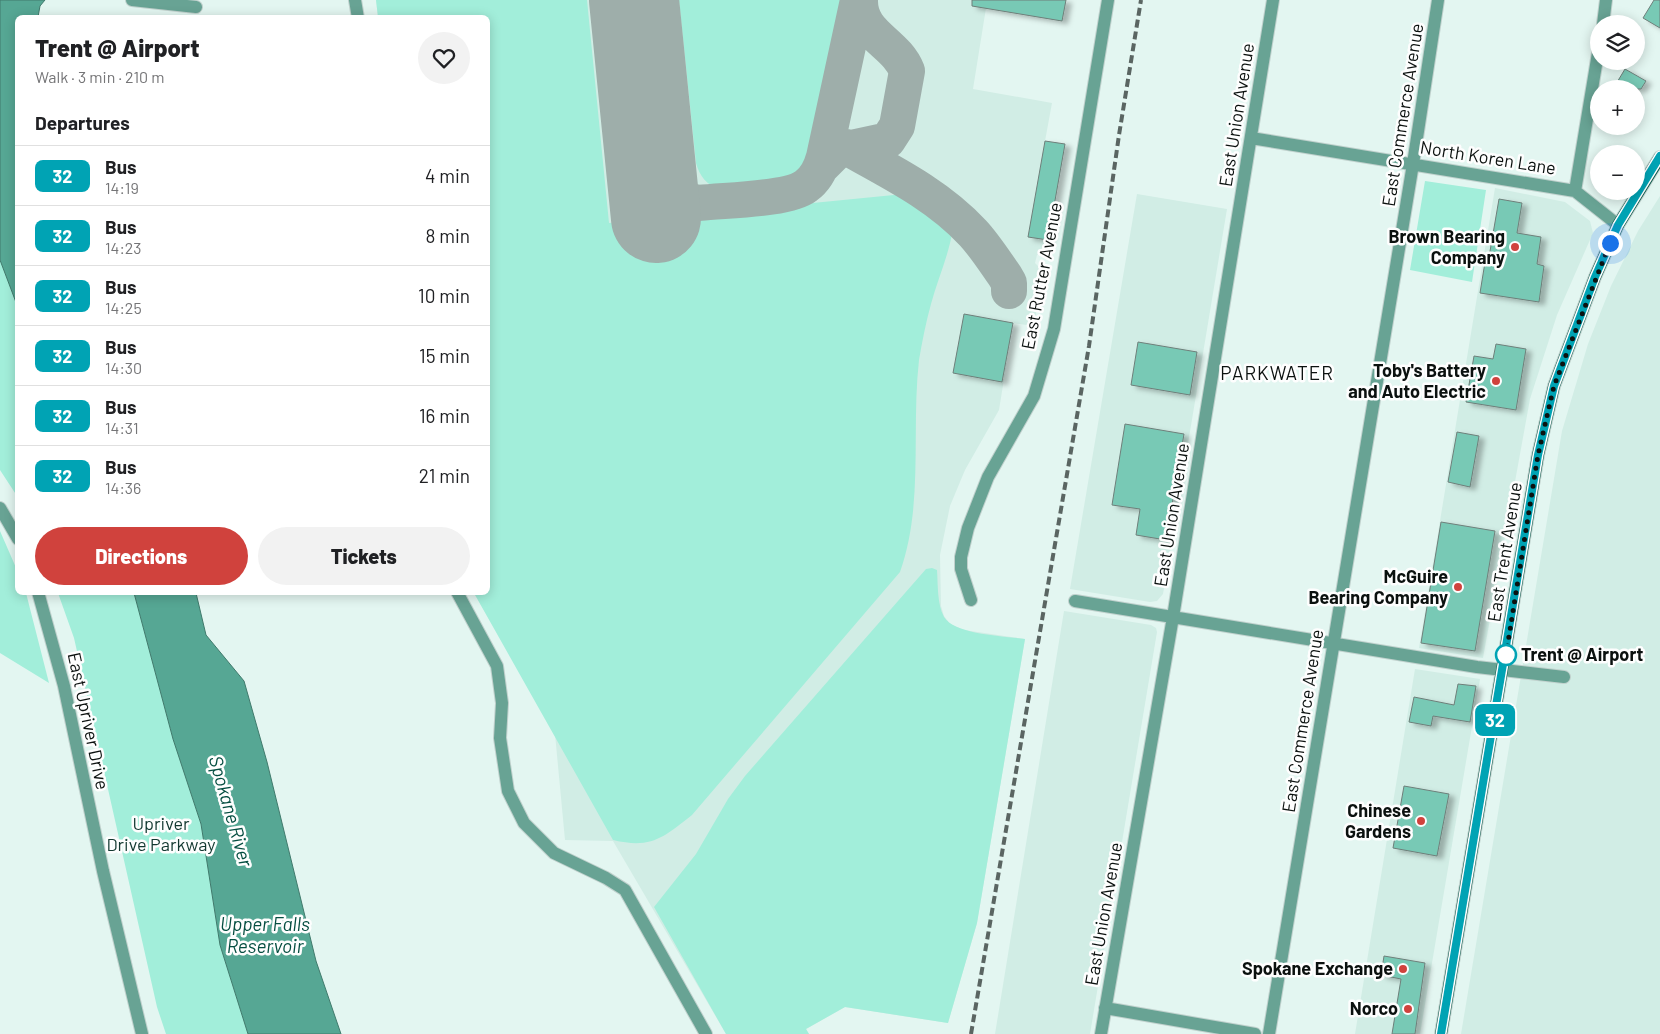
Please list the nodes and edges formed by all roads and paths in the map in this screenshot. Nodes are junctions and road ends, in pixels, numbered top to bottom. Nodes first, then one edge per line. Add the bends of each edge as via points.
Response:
1 (132, 0) edge
2 (355, 0) edge
3 (1108, 0) edge
4 (1273, 0) edge
5 (1438, 0) edge
6 (1606, 0) edge
7 (196, 7) dead end
8 (358, 15) edge
9 (1604, 15) edge
10 (1595, 70) edge
11 (1251, 138) junction
12 (1660, 156) edge
13 (1414, 164) junction
14 (1575, 191) junction
15 (1618, 225) junction
16 (0, 508) edge
17 (15, 534) edge
18 (39, 595) edge
19 (459, 595) edge
20 (971, 600) dead end
21 (1075, 601) dead end
22 (1173, 617) junction
23 (1334, 643) junction
24 (1504, 671) junction
25 (1564, 677) dead end
26 (1105, 1008) junction
27 (142, 1034) edge
28 (706, 1034) edge
29 (1101, 1034) edge
30 (1255, 1034) edge
31 (1269, 1034) edge
32 (1441, 1034) edge

1 - 7 street
2 - 8 street
3 - 20 street, East Rutter Avenue via 1054,329 1034,396 988,477 968,528 961,569
4 - 11 street, East Union Avenue
5 - 13 street, East Commerce Avenue
6 - 9 street
10 - 14 street
11 - 13 street, North Koren Lane
11 - 22 street, East Union Avenue
12 - 15 main road, East Trent Avenue
13 - 14 street, North Koren Lane
13 - 23 street, East Commerce Avenue
14 - 15 street, North Koren Lane
15 - 24 main road, East Trent Avenue via 1554,386 1538,455
16 - 17 street
18 - 27 street, East Upriver Drive via 64,686 103,872
19 - 28 street via 497,666 502,703 500,738 508,790 524,823 554,853 625,890
21 - 22 street
22 - 23 street
22 - 26 street, East Union Avenue
23 - 24 street
23 - 31 street, East Commerce Avenue
24 - 25 street
24 - 32 main road, East Trent Avenue
26 - 29 street, East Union Avenue
26 - 30 street

